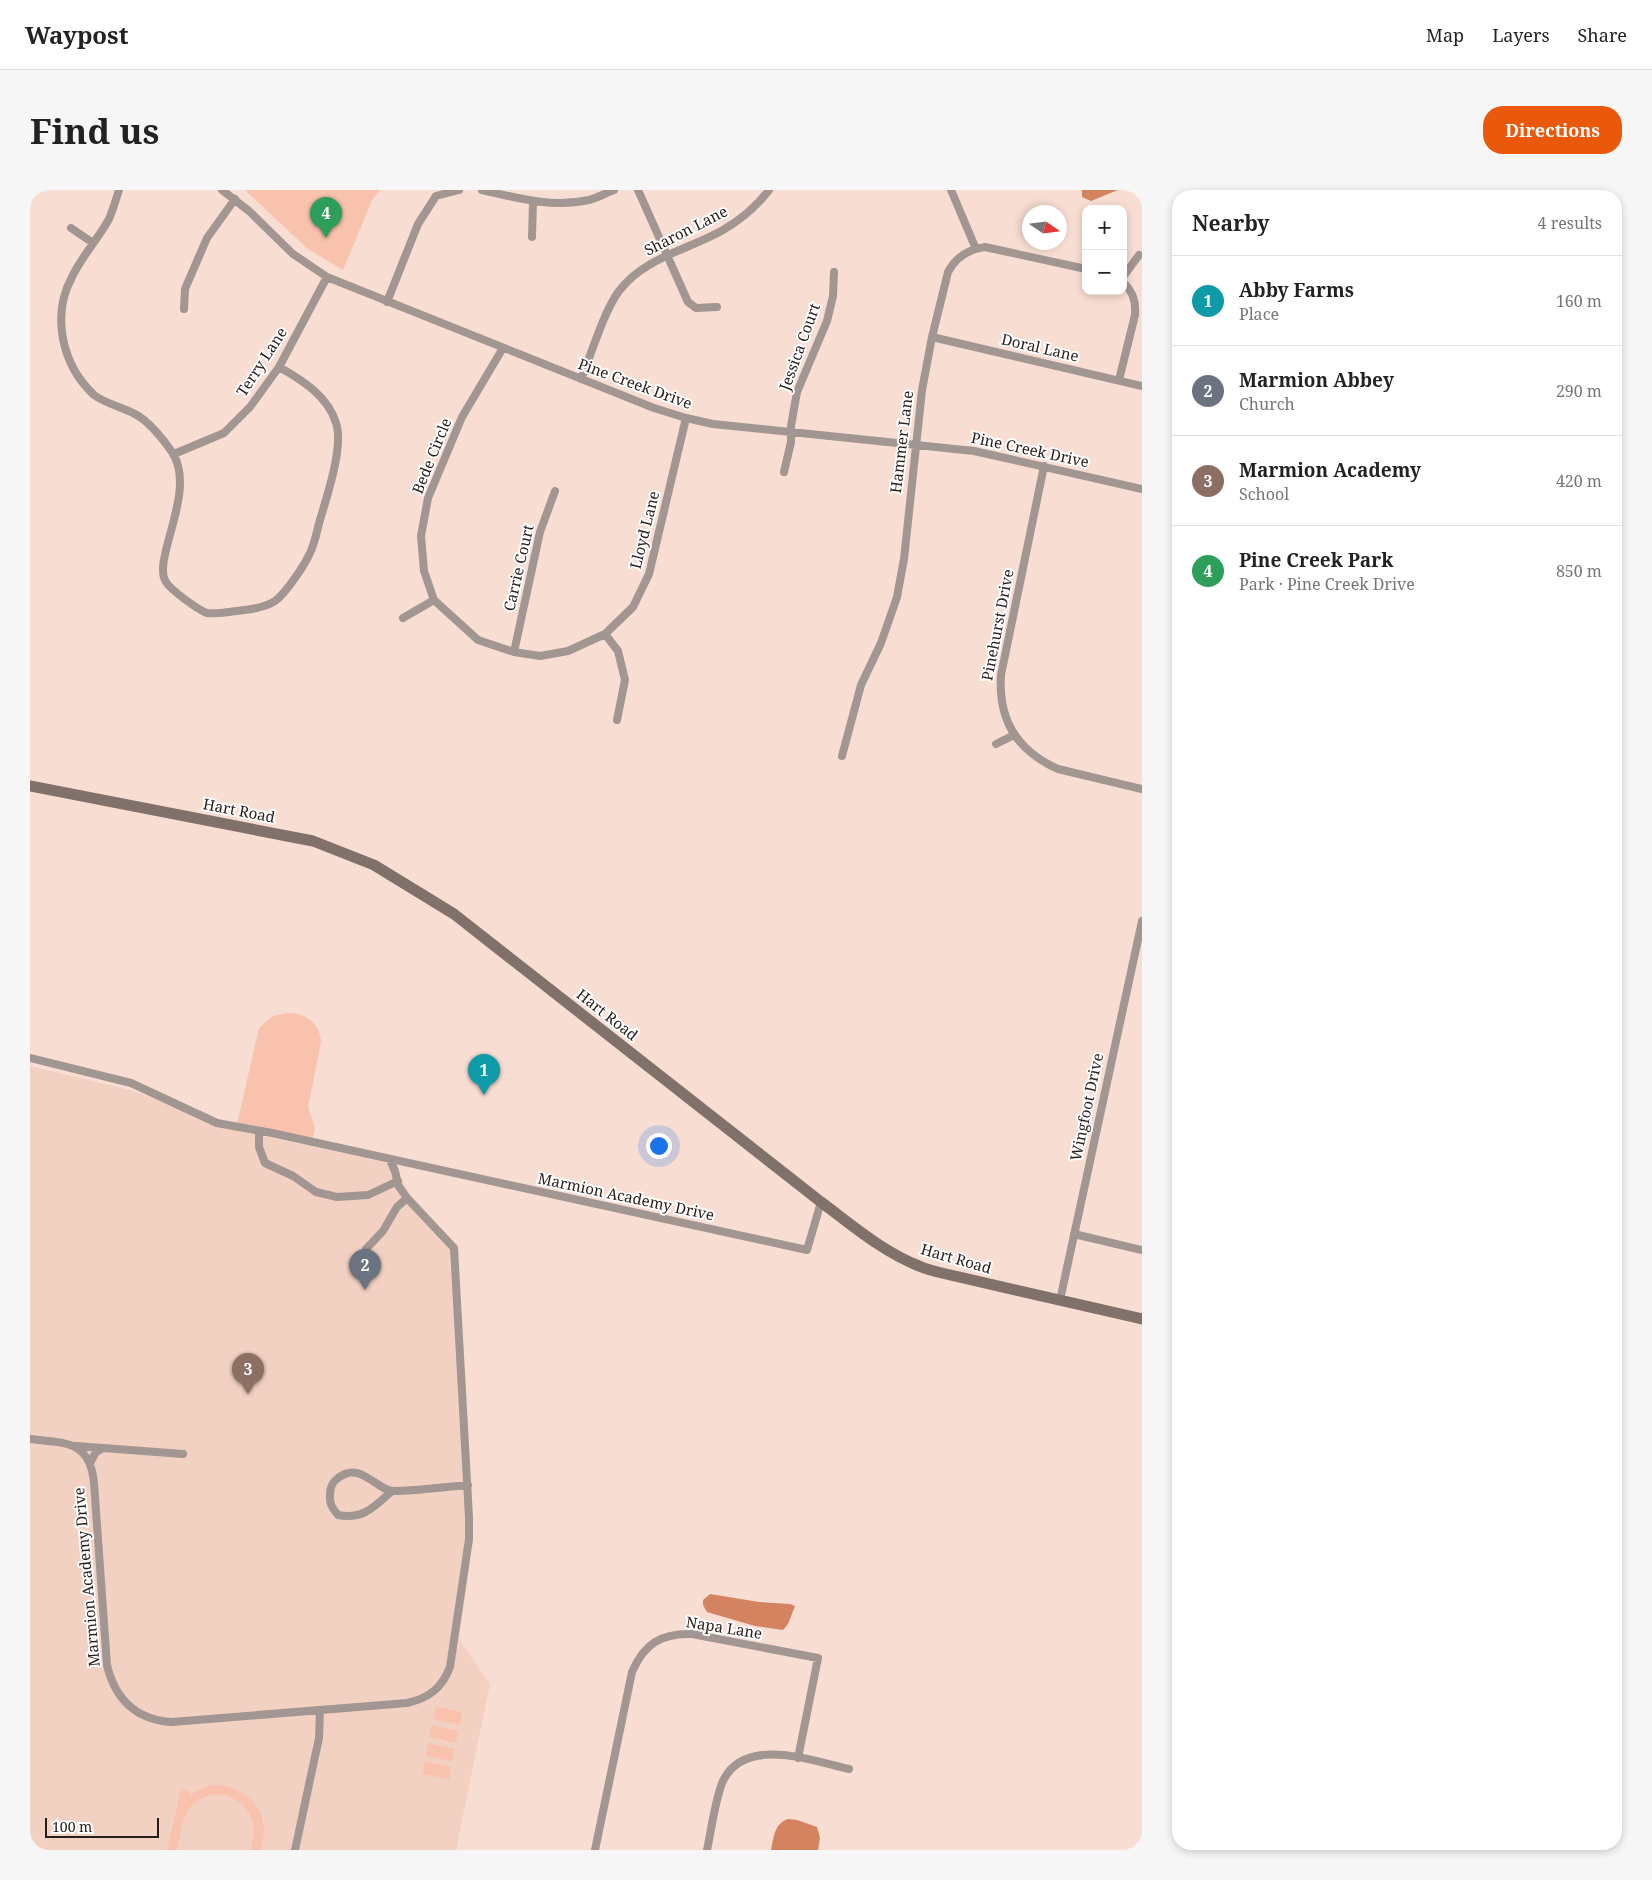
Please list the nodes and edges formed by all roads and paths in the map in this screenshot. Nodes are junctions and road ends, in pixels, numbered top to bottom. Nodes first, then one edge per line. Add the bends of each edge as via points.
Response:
1 (119, 190) edge
2 (222, 190) edge
3 (459, 190) edge
4 (482, 190) edge
5 (614, 190) edge
6 (638, 190) edge
7 (769, 190) edge
8 (951, 190) edge
9 (235, 199) junction
10 (533, 202) junction
11 (71, 228) dead end
12 (532, 237) dead end
13 (93, 243) junction
14 (976, 249) junction
15 (1139, 254) dead end
16 (666, 255) junction
17 (1082, 268) edge
18 (1127, 271) edge
19 (834, 272) dead end
20 (327, 277) junction
21 (1127, 286) edge
22 (387, 302) junction
23 (717, 307) dead end
24 (184, 309) dead end
25 (932, 337) junction
26 (503, 348) junction
27 (279, 367) junction
28 (581, 379) junction
29 (1119, 380) junction
30 (1142, 386) edge
31 (686, 418) junction
32 (791, 432) junction
33 (915, 444) junction
34 (174, 454) junction
35 (1044, 466) junction
36 (784, 472) dead end
37 (1142, 489) edge
38 (556, 491) dead end
39 (434, 600) junction
40 (403, 618) dead end
41 (605, 634) junction
42 (514, 652) junction
43 (617, 720) dead end
44 (1014, 735) junction
45 (996, 744) dead end
46 (842, 756) dead end
47 (30, 786) edge
48 (1142, 789) edge
49 (1142, 921) edge
50 (30, 1058) edge
51 (259, 1131) junction
52 (390, 1160) junction
53 (398, 1182) junction
54 (406, 1198) junction
55 (821, 1202) junction
56 (1074, 1234) junction
57 (366, 1249) dead end
58 (1142, 1250) edge
59 (1060, 1300) junction
60 (1142, 1319) edge
61 (30, 1439) edge
62 (76, 1446) junction
63 (104, 1448) junction
64 (183, 1454) dead end
65 (90, 1463) junction
66 (468, 1485) junction
67 (392, 1491) junction
68 (320, 1710) junction
69 (798, 1758) junction
70 (849, 1769) dead end
71 (295, 1850) edge
72 (595, 1850) edge
73 (707, 1850) edge

1 - 13 street via 109,218
2 - 9 street, Pine Creek Drive
3 - 22 street via 436,196 418,224
4 - 10 street
5 - 10 street via 589,200
6 - 16 street
7 - 16 street, Sharon Lane via 756,207 730,226
8 - 14 street
9 - 20 street, Pine Creek Drive via 294,254
9 - 24 street via 207,238 184,289
10 - 12 street
11 - 13 street
13 - 34 street via 71,278 61,305 66,354 76,373 96,396 136,414
14 - 17 street via 994,248
14 - 25 street, Hammer Lane via 956,260 948,272
15 - 18 street
16 - 23 street via 688,302 696,308
16 - 28 street, Sharon Lane via 639,271 619,292
19 - 32 street, Jessica Court via 829,313 797,392
20 - 22 street, Pine Creek Drive
20 - 27 street, Terry Lane
21 - 29 street via 1134,298 1135,315
22 - 26 street, Pine Creek Drive
25 - 29 street, Doral Lane
25 - 33 street, Hammer Lane
26 - 28 street, Pine Creek Drive
26 - 39 street, Bede Circle via 462,417 428,498 420,536 424,571
27 - 34 street, Terry Lane via 250,407 224,433
27 - 34 street via 303,381 321,397 332,413 338,436 335,467 311,551 299,573 275,600 264,605 209,613 167,584 164,566 181,492
28 - 31 street, Pine Creek Drive
29 - 30 street, Doral Lane
31 - 32 street, Pine Creek Drive
31 - 41 street, Lloyd Lane via 649,574 633,607
32 - 33 street, Pine Creek Drive
32 - 36 street, Jessica Court
33 - 35 street, Pine Creek Drive via 974,451
33 - 46 street, Hammer Lane via 904,559 897,597 881,643 861,685
35 - 37 street, Pine Creek Drive
35 - 44 street, Pinehurst Drive via 1001,675 1002,706
38 - 42 street, Carrie Court via 540,532
39 - 40 street
39 - 42 street, Bede Circle via 478,640
41 - 42 street, Bede Circle via 568,651 540,656
41 - 43 street via 618,651 625,680
44 - 45 street
44 - 48 street, Pinehurst Drive via 1044,764
47 - 55 street, Hart Road via 313,841 374,865 454,914
49 - 56 street, Wingfoot Drive
50 - 51 street, Marmion Academy Drive via 131,1083 217,1123
51 - 52 street, Marmion Academy Drive
51 - 53 street via 259,1147 266,1163 316,1192 337,1197 368,1195
52 - 53 street, Marmion Academy Drive
52 - 55 street, Marmion Academy Drive via 807,1250
53 - 54 street, Marmion Academy Drive
54 - 57 street
54 - 66 street, Marmion Academy Drive via 454,1248
55 - 59 street, Hart Road via 868,1237 919,1266
56 - 58 street
56 - 59 street, Wingfoot Drive
59 - 60 street, Hart Road
61 - 62 street
62 - 63 street
62 - 65 street, Marmion Academy Drive
63 - 64 street
63 - 65 street via 96,1452
65 - 68 street, Marmion Academy Drive via 107,1665 114,1686 127,1704 152,1720 172,1722
66 - 67 street
66 - 68 street, Marmion Academy Drive via 469,1539 452,1658 443,1682 427,1697 407,1703
67 - 67 street via 366,1476 353,1472 342,1474 333,1481 331,1507 338,1515 350,1518 376,1506
68 - 71 street via 319,1738
69 - 70 street
69 - 72 street, Napa Lane via 818,1658 692,1634 662,1638 639,1656 632,1672
69 - 73 street via 771,1753 752,1756 728,1772 723,1780

